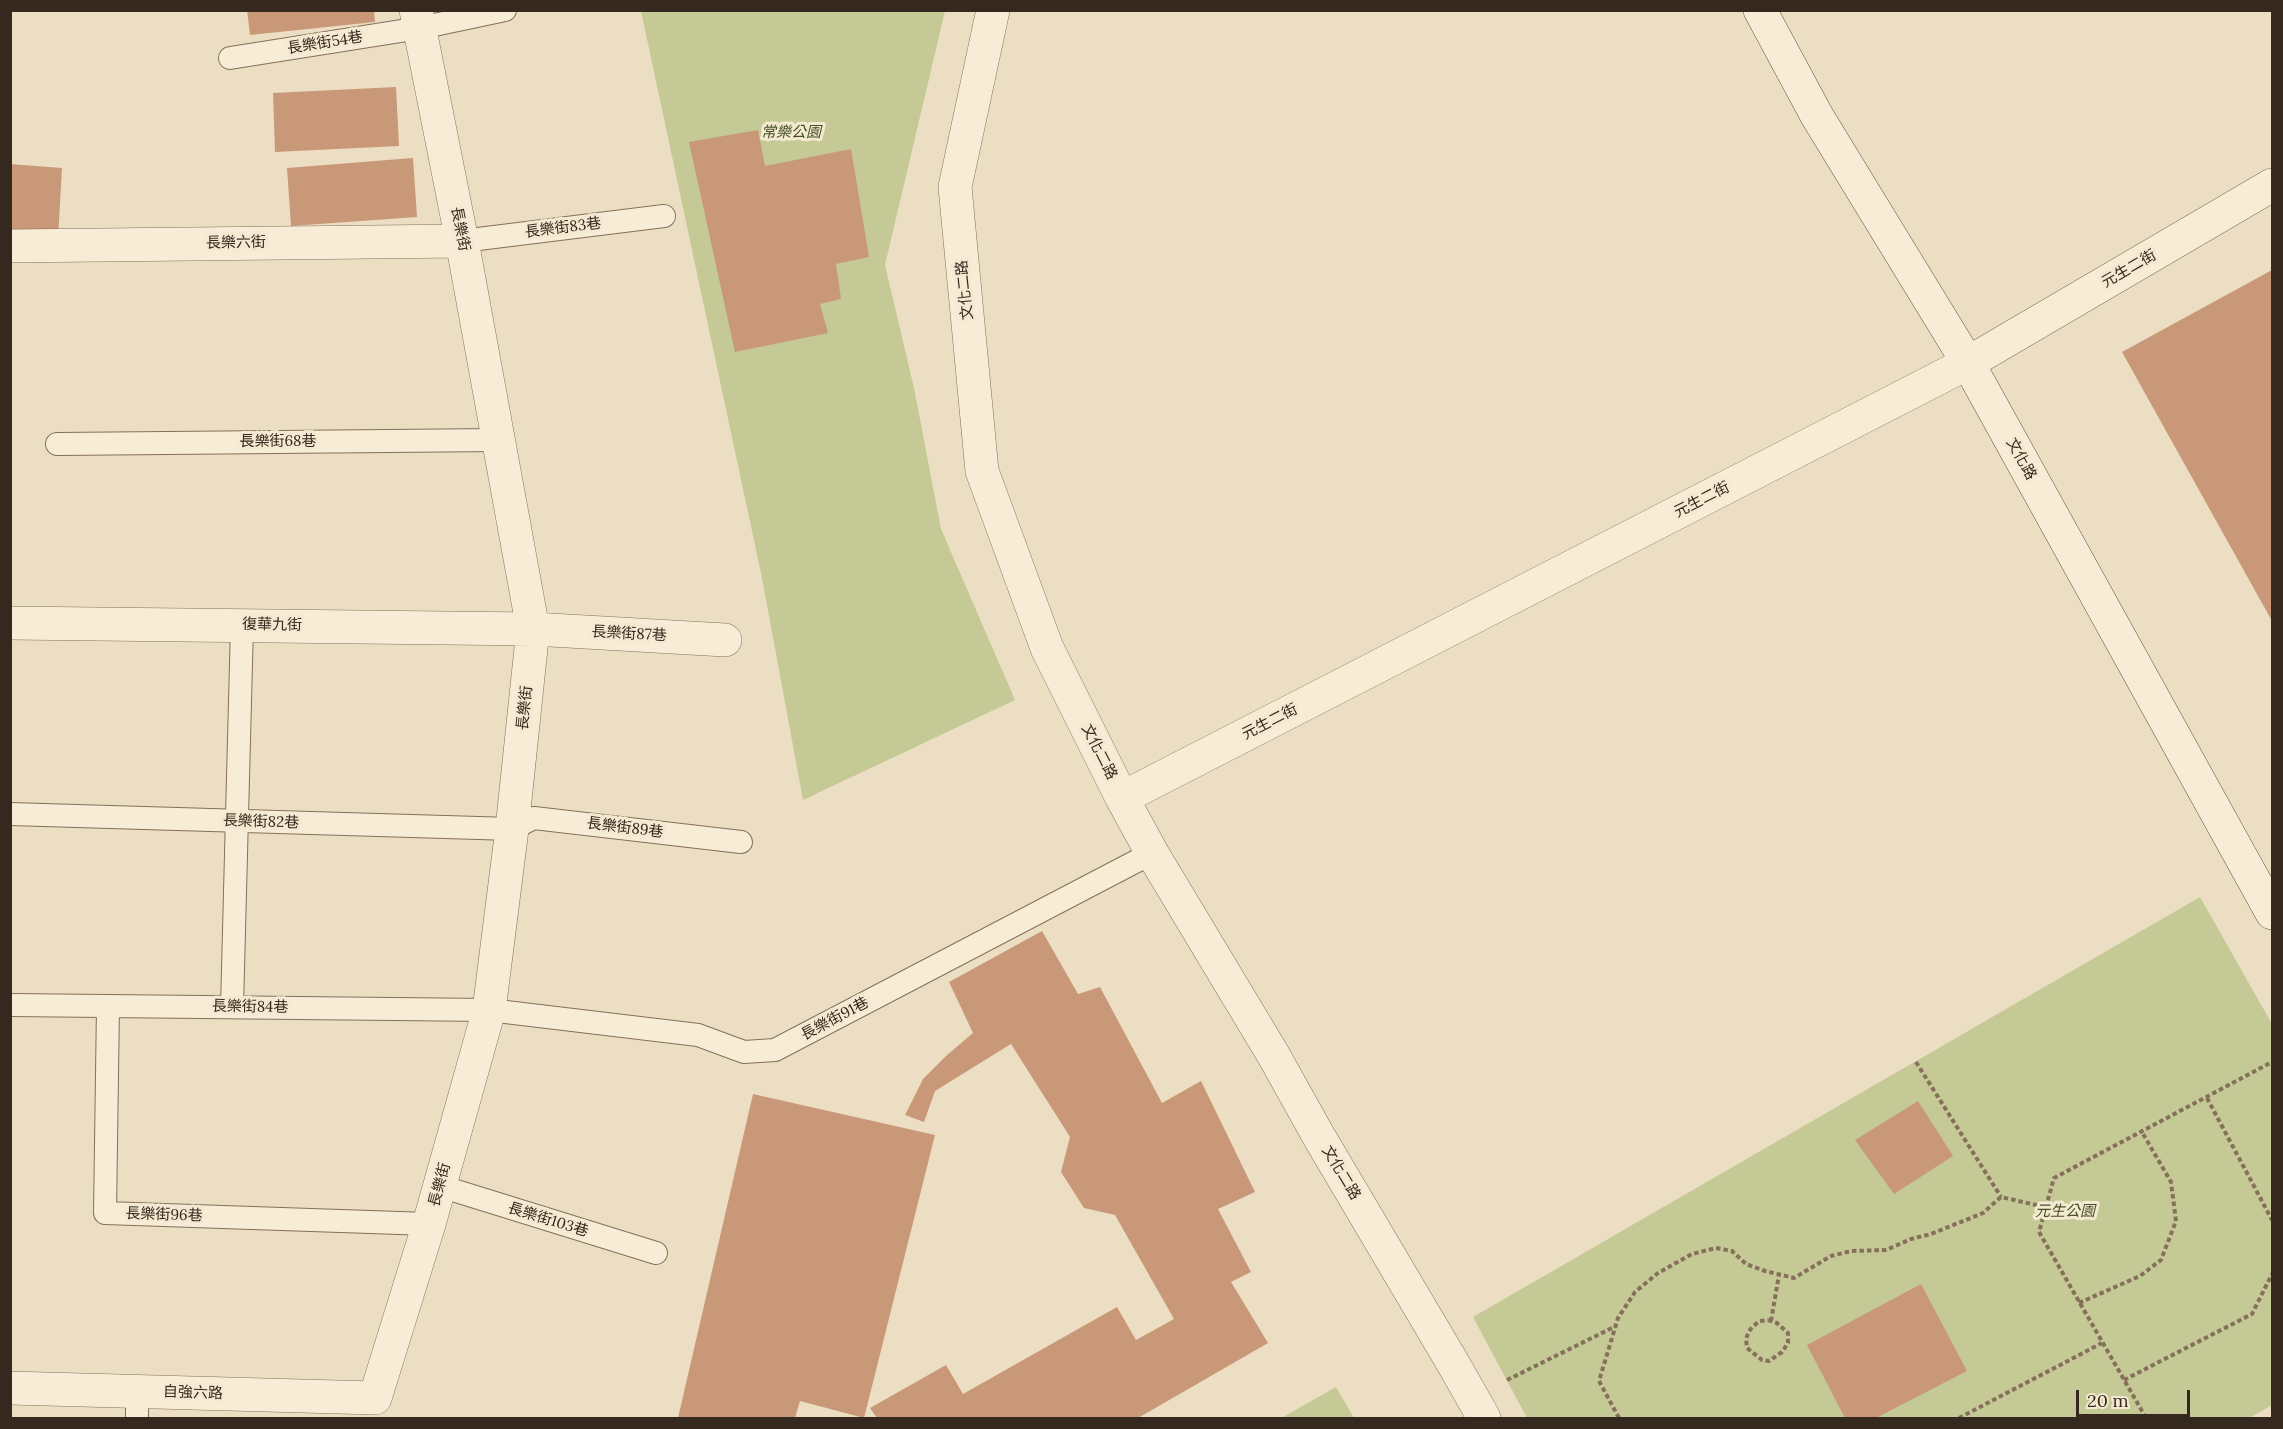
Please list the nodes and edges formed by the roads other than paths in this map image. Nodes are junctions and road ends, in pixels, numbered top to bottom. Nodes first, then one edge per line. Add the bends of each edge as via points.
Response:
1 (505, 10) edge
2 (993, 10) edge
3 (1760, 10) edge
4 (418, 19) edge
5 (230, 58) dead end
6 (2272, 185) edge
7 (664, 216) dead end
8 (462, 241) junction
9 (10, 246) edge
10 (1968, 363) junction
11 (498, 440) junction
12 (57, 444) dead end
13 (10, 623) edge
14 (242, 625) junction
15 (533, 629) junction
16 (725, 640) dead end
17 (1122, 798) junction
18 (10, 814) edge
19 (237, 821) junction
20 (512, 829) junction
21 (741, 842) dead end
22 (1152, 852) junction
23 (2268, 894) edge
24 (10, 1005) edge
25 (108, 1006) junction
26 (232, 1007) junction
27 (489, 1010) junction
28 (440, 1186) junction
29 (429, 1224) junction
30 (656, 1253) dead end
31 (10, 1388) edge
32 (375, 1398) joint
33 (137, 1405) edge
34 (1484, 1419) edge

1 - 4 lane, 長樂街54巷
2 - 17 street, 文化二路 via 955,187 982,471 1047,648
3 - 10 street, 文化路 via 1817,116
4 - 5 lane, 長樂街54巷
4 - 8 street, 長樂街
6 - 10 street, 元生二街
7 - 8 lane, 長樂街83巷
8 - 9 street, 長樂六街
8 - 11 street, 長樂街
10 - 17 street, 元生二街
10 - 23 street, 文化路
11 - 12 lane, 長樂街68巷
11 - 15 street, 長樂街
13 - 14 street, 復華九街
14 - 15 street, 復華九街
14 - 19 lane
15 - 16 street, 長樂街87巷
15 - 20 street, 長樂街
17 - 22 street, 文化二路
18 - 19 lane, 長樂街82巷
19 - 20 lane, 長樂街82巷
19 - 26 lane
20 - 21 lane, 長樂街89巷 via 534,818
20 - 27 street, 長樂街
22 - 27 lane, 長樂街91巷 via 775,1050 744,1052 698,1035
22 - 34 street, 文化二路
24 - 25 lane, 長樂街84巷
25 - 26 lane, 長樂街84巷
25 - 29 lane, 長樂街96巷 via 105,1213
26 - 27 lane, 長樂街84巷
27 - 28 street, 長樂街
28 - 29 street, 長樂街
28 - 30 lane, 長樂街103巷
29 - 32 street, 長樂街
31 - 33 street, 自強六路
32 - 33 street, 自強六路

